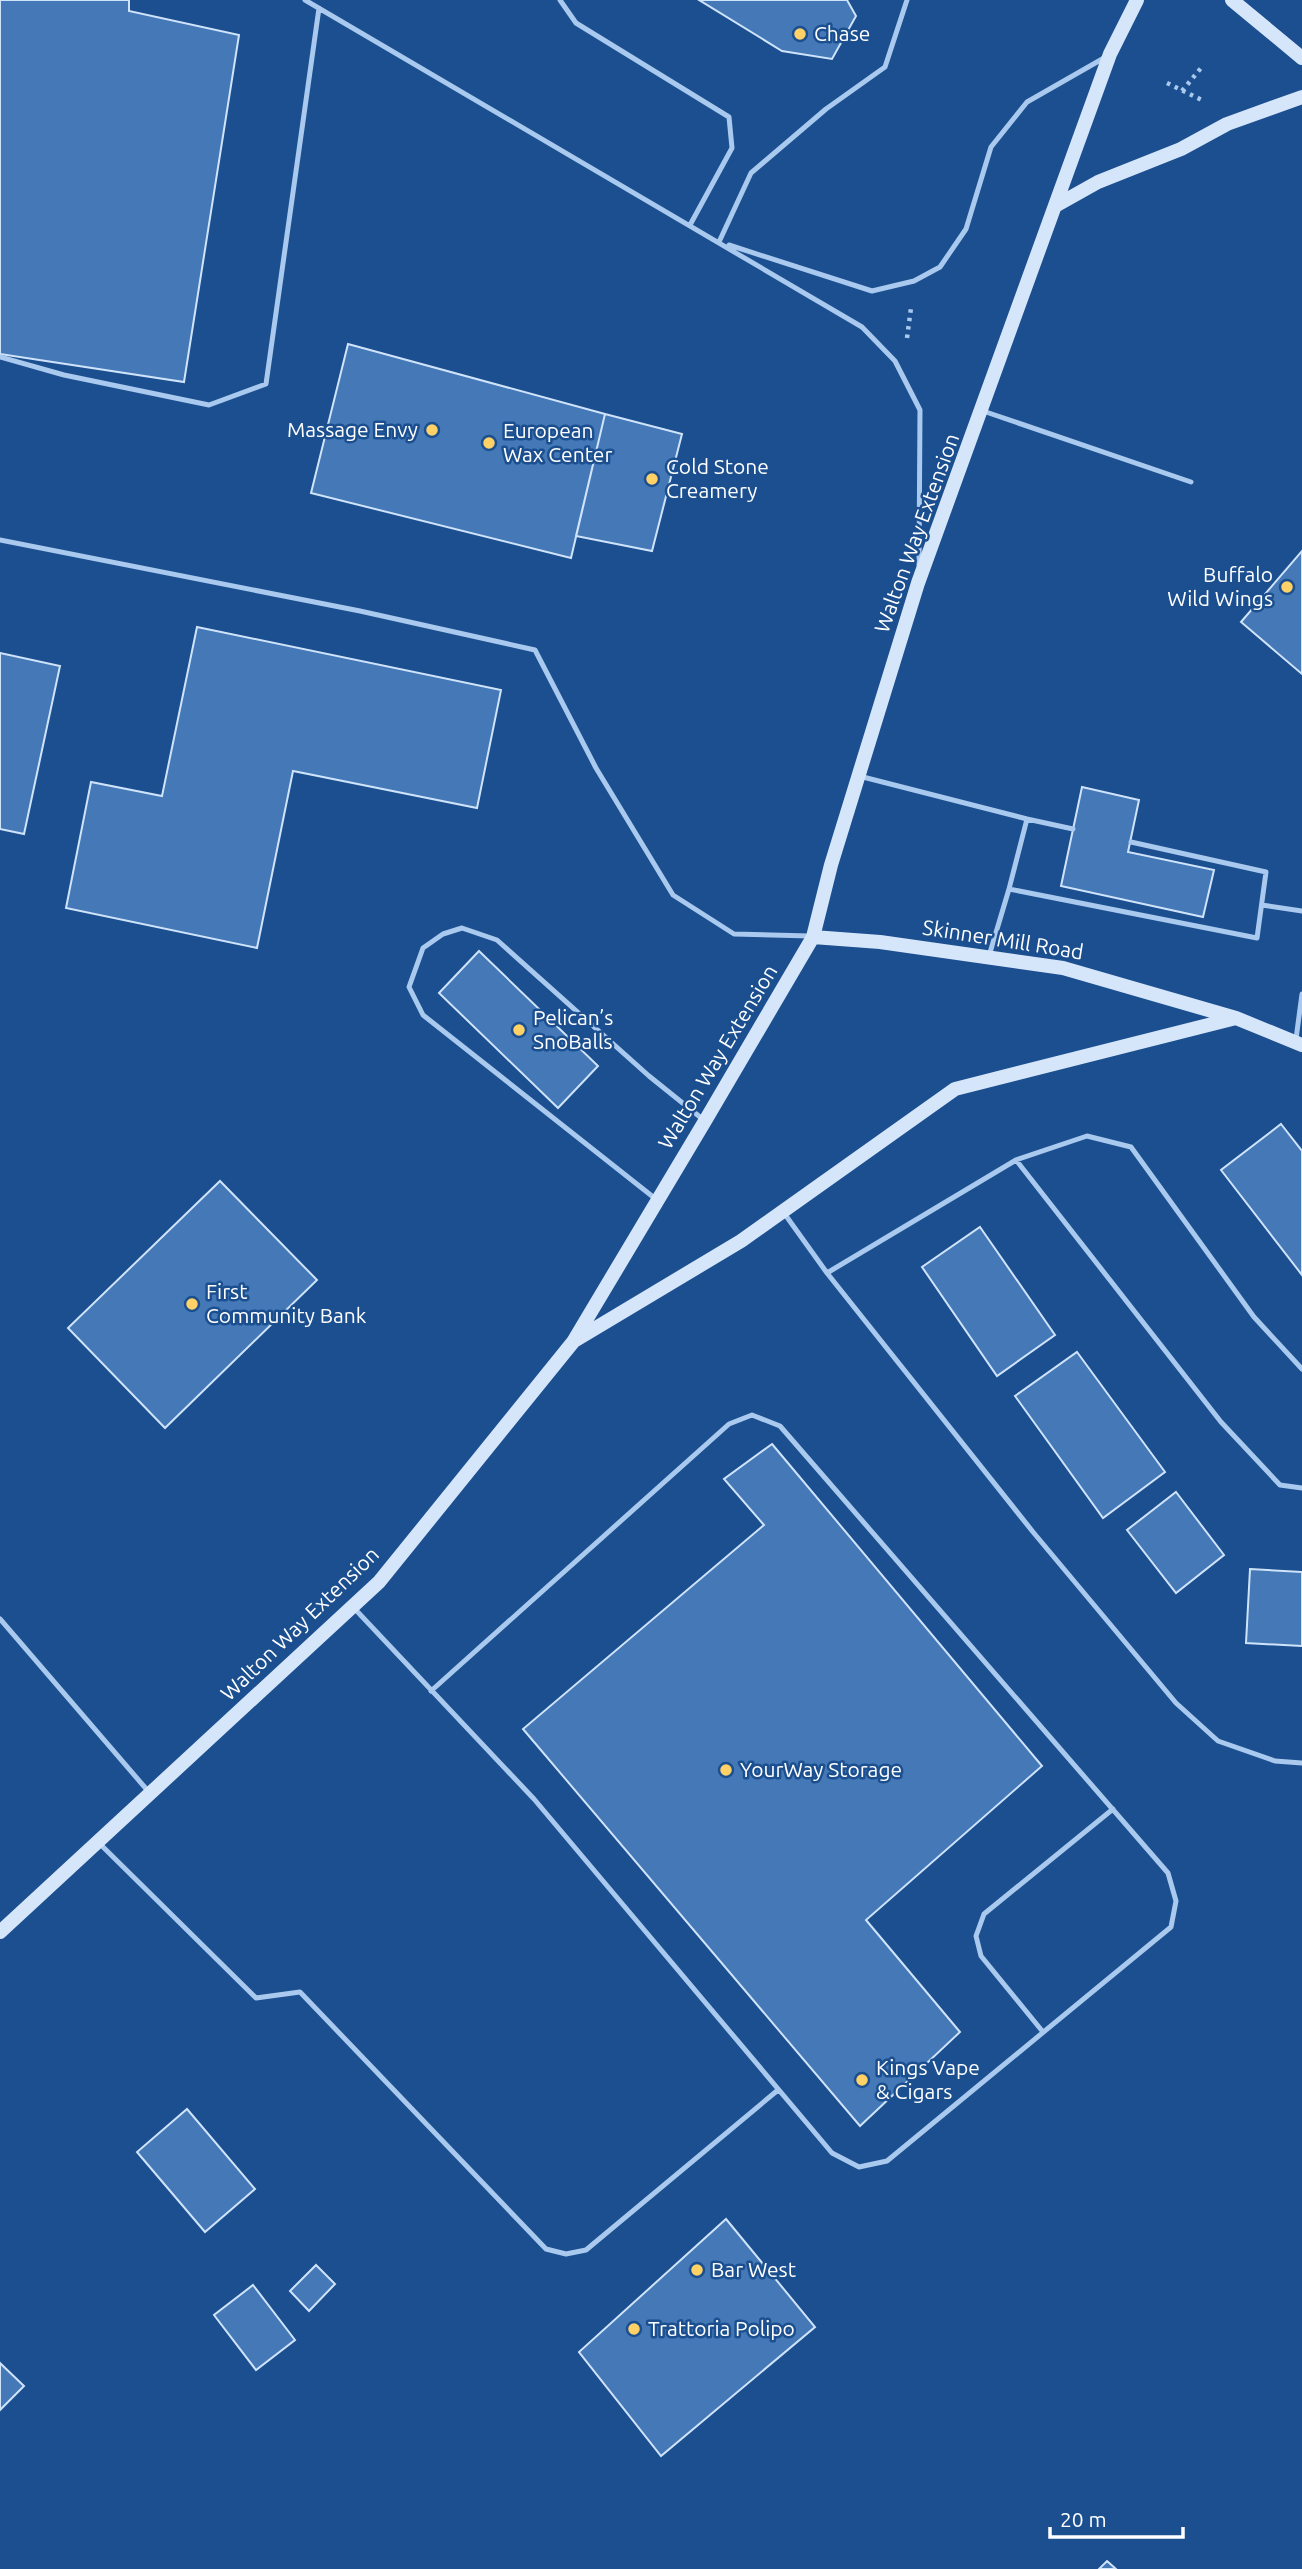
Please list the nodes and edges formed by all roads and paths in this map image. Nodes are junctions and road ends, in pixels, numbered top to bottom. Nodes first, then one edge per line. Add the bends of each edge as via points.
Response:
1 (305, 0) edge
2 (560, 0) edge
3 (907, 0) edge
4 (1137, 0) edge
5 (1232, 0) edge
6 (319, 8) junction
7 (1110, 54) junction
8 (1302, 58) edge
9 (1201, 68) dead end
10 (1167, 83) dead end
11 (1182, 91) junction
12 (1302, 97) edge
13 (1206, 102) dead end
14 (1057, 205) junction
15 (690, 225) junction
16 (719, 242) junction
17 (912, 304) dead end
18 (905, 349) dead end
19 (0, 357) edge
20 (983, 411) junction
21 (1191, 482) dead end
22 (0, 540) edge
23 (918, 583) junction
24 (858, 775) junction
25 (1027, 819) junction
26 (1073, 830) dead end
27 (1131, 842) dead end
28 (1009, 889) junction
29 (1262, 905) junction
30 (1302, 911) edge
31 (813, 937) junction
32 (989, 957) junction
33 (1302, 995) edge
34 (1236, 1018) junction
35 (1299, 1043) edge
36 (705, 1121) junction
37 (1016, 1160) junction
38 (657, 1200) junction
39 (782, 1211) junction
40 (827, 1273) junction
41 (573, 1342) junction
42 (1302, 1369) edge
43 (1302, 1488) edge
44 (353, 1607) junction
45 (2, 1624) edge
46 (431, 1691) junction
47 (1302, 1763) edge
48 (150, 1794) junction
49 (1113, 1809) junction
50 (98, 1842) junction
51 (0, 1932) edge
52 (1043, 2032) junction
53 (778, 2090) junction

1 - 6 lane
2 - 15 lane via 576,23 729,117 732,148
3 - 16 lane via 885,66 751,173
4 - 7 main road, Walton Way Extension
5 - 8 main road
6 - 15 lane
6 - 19 lane via 266,384 209,405
7 - 14 main road, Walton Way Extension
7 - 16 lane via 1027,102 992,147 965,229 940,267 914,281 872,291
9 - 11 path
10 - 11 path
11 - 13 path
12 - 14 main road via 1227,124
14 - 20 main road, Walton Way Extension
15 - 16 lane
16 - 23 lane via 862,327 895,361 920,410
17 - 18 path
20 - 21 lane
20 - 23 main road, Walton Way Extension
22 - 31 lane via 535,650 597,768 673,895 734,934
23 - 24 main road, Walton Way Extension
24 - 25 lane
24 - 31 main road, Walton Way Extension
25 - 26 lane
25 - 28 lane
27 - 29 lane via 1266,872
28 - 29 lane via 1257,938
28 - 32 lane
29 - 30 lane
31 - 32 main road, Skinner Mill Road
31 - 36 main road, Walton Way Extension
32 - 34 main road, Skinner Mill Road via 1063,968
33 - 35 lane
34 - 35 main road, Skinner Mill Road
34 - 39 main road via 955,1089
36 - 38 main road, Walton Way Extension
36 - 38 lane via 497,940 462,928 423,948 409,987 423,1015
37 - 40 lane
37 - 42 lane via 1087,1136 1131,1147 1255,1317
37 - 43 lane via 1222,1422 1280,1485
38 - 41 main road, Walton Way Extension
39 - 40 lane
39 - 41 main road via 741,1241
40 - 47 lane via 1041,1543 1175,1703 1218,1741 1275,1760
41 - 44 main road, Walton Way Extension via 379,1582
44 - 46 lane
44 - 48 main road, Walton Way Extension
45 - 48 lane
46 - 49 lane via 729,1424 752,1415 780,1426
46 - 53 lane via 534,1799
48 - 50 main road, Walton Way Extension
49 - 52 lane via 1168,1873 1176,1901 1171,1927
49 - 52 lane via 984,1914 976,1936 981,1956
50 - 51 main road, Walton Way Extension
50 - 53 lane via 256,1998 300,1993 546,2249 566,2254 586,2250
52 - 53 lane via 887,2161 859,2167 832,2153

